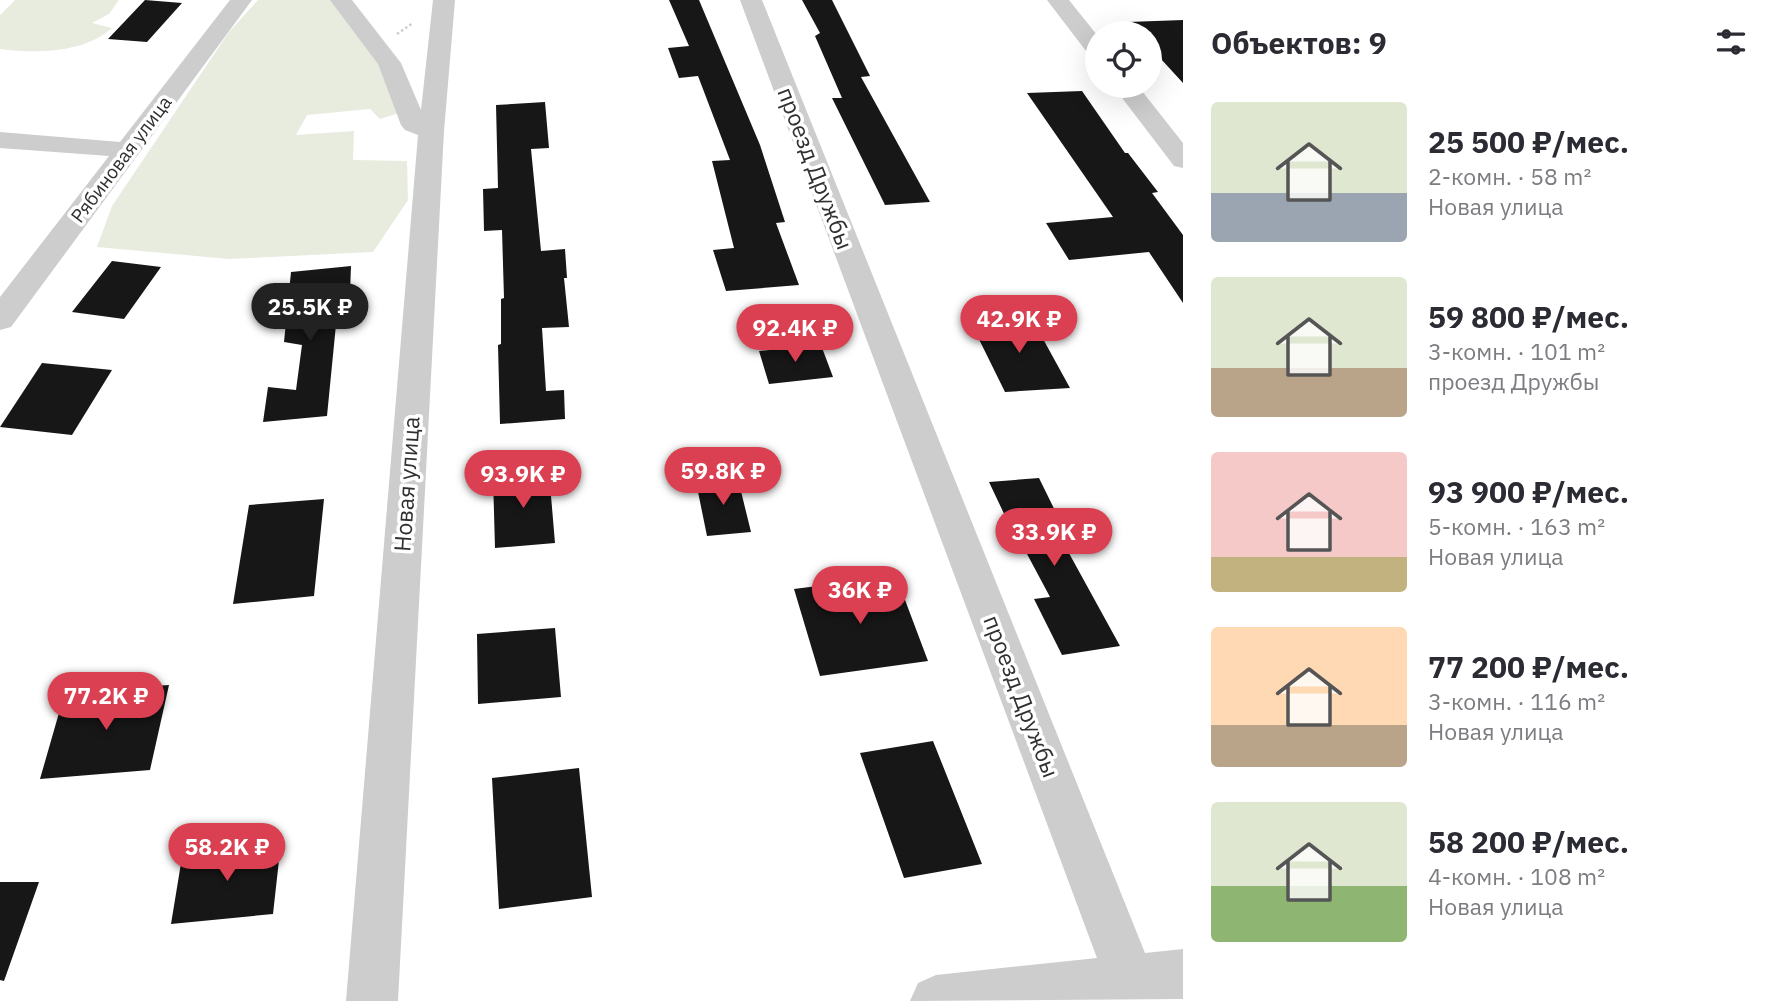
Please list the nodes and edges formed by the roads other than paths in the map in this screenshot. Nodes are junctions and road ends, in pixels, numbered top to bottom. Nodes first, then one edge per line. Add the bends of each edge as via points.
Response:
1 (241, 0) edge
2 (341, 0) edge
3 (444, 0) edge
4 (751, 0) edge
5 (1058, 0) edge
6 (1085, 35) edge
7 (1134, 98) edge
8 (431, 131) junction
9 (0, 140) edge
10 (128, 150) junction
11 (1183, 160) edge
12 (0, 319) edge
13 (1183, 974) edge
14 (1136, 990) edge
15 (372, 1001) edge
16 (936, 1001) edge

1 - 10 street, Рябиновая улица
2 - 8 street via 389,63 414,125
3 - 8 street, Новая улица
4 - 14 street, проезд Дружбы
5 - 6 street
7 - 11 street
8 - 15 street, Новая улица
9 - 10 street
10 - 12 street, Рябиновая улица
13 - 14 street
14 - 16 street

